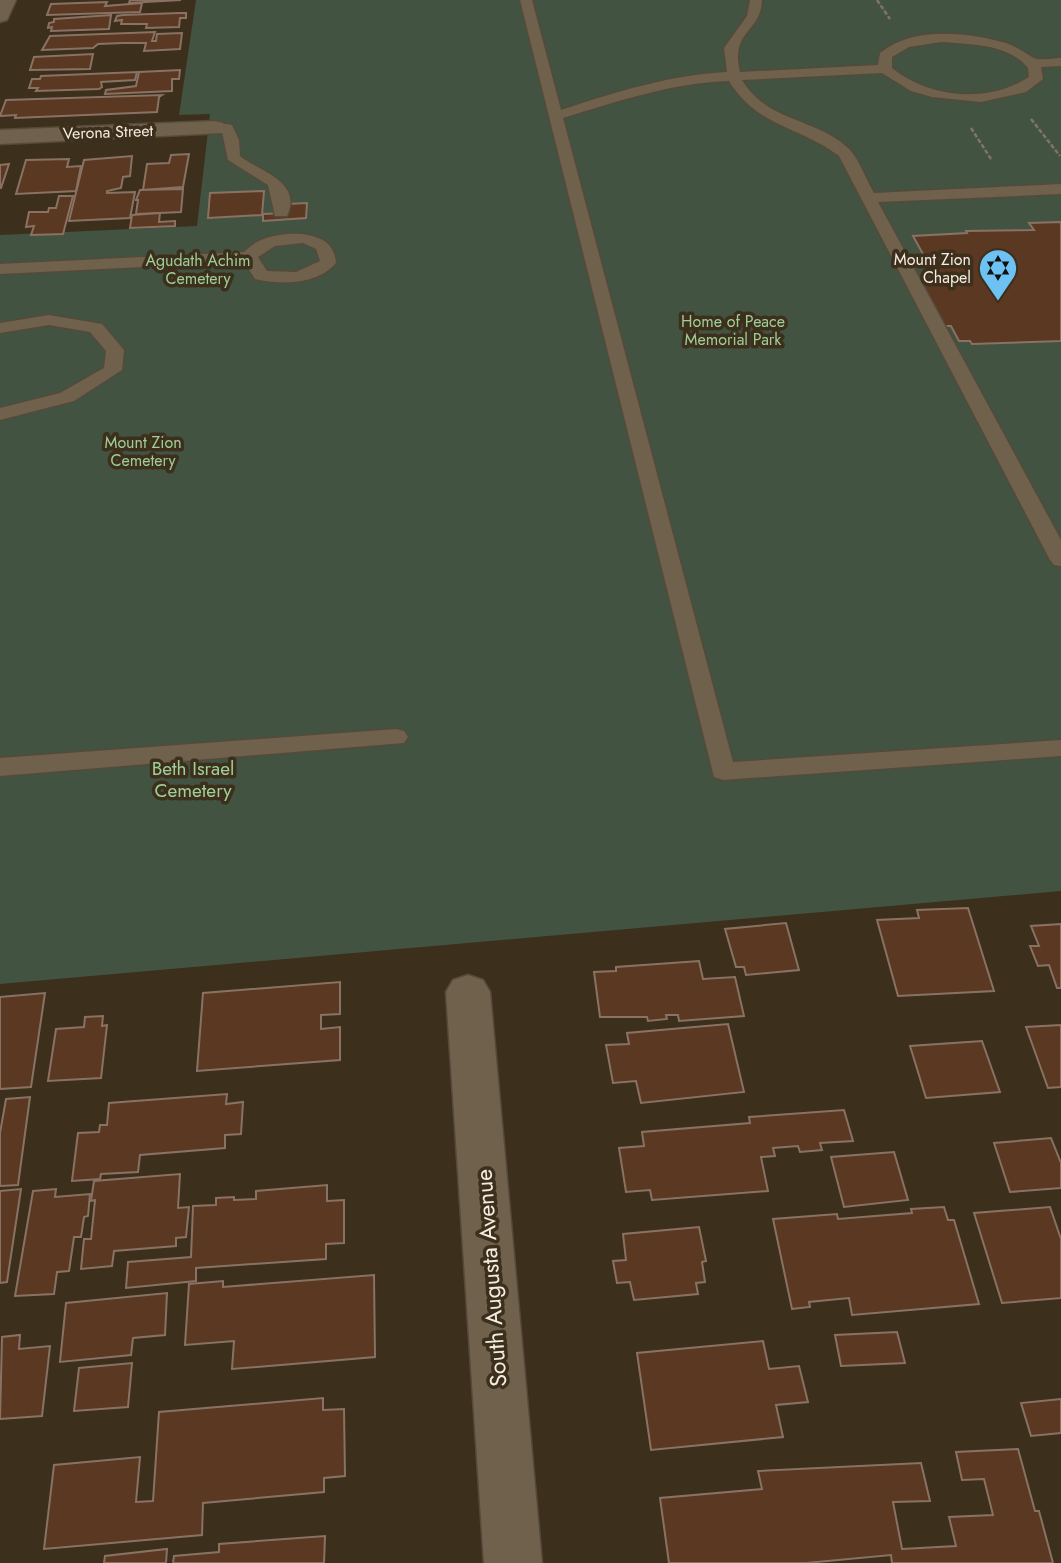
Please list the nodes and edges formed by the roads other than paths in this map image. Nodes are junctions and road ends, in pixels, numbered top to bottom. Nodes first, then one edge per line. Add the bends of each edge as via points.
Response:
1 (6, 0) edge
2 (526, 0) edge
3 (756, 0) edge
4 (0, 16) edge
5 (1061, 62) edge
6 (1033, 63) junction
7 (884, 69) junction
8 (734, 74) junction
9 (556, 116) junction
10 (215, 128) joint
11 (0, 137) edge
12 (1061, 189) edge
13 (868, 198) junction
14 (281, 213) dead end
15 (249, 257) dead end
16 (0, 269) edge
17 (0, 328) edge
18 (0, 414) edge
19 (1061, 560) edge
20 (396, 737) dead end
21 (1061, 748) edge
22 (0, 767) edge
23 (468, 992) dead end
24 (513, 1563) edge

1 - 4 street
2 - 9 lane
3 - 8 lane via 755,16 731,46
5 - 6 lane
6 - 7 lane via 997,45 941,38 892,49 885,56
6 - 7 lane via 1035,79 1012,93 983,97 914,88
7 - 8 lane
8 - 9 lane via 651,86
8 - 13 lane via 751,106 838,147
9 - 21 lane via 723,771
10 - 11 street, Verona Street
10 - 14 lane via 228,128 233,157 240,164 279,186
12 - 13 lane
13 - 19 lane
15 - 16 lane
17 - 18 lane via 49,320 96,328 116,350 113,370 67,397
20 - 22 lane
23 - 24 street, South Augusta Avenue

